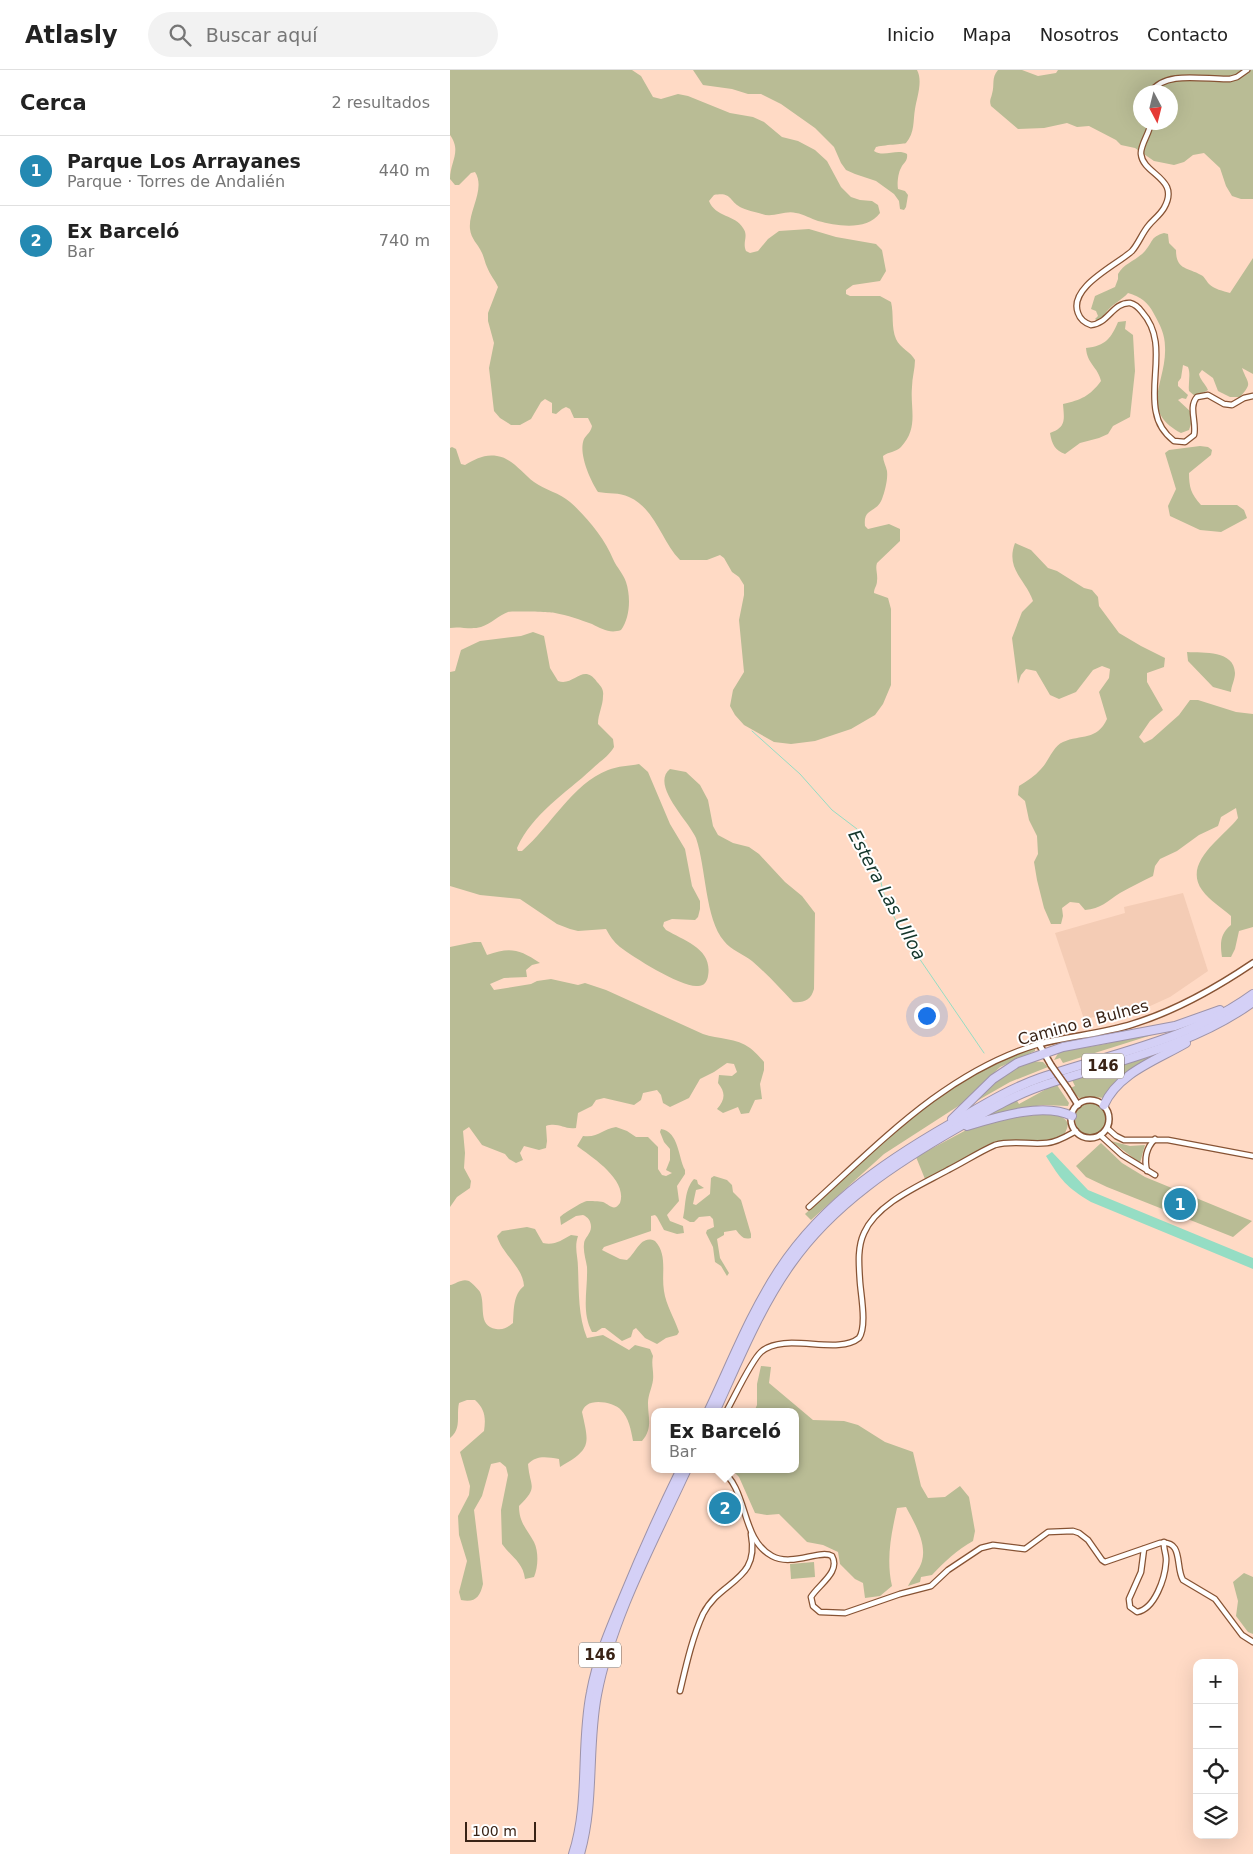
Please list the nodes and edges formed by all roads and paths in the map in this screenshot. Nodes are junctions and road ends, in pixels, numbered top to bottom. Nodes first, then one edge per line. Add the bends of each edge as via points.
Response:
1 (1247, 70) edge
2 (1157, 85) edge
3 (1150, 130) edge
4 (1253, 396) edge
5 (1253, 963) edge
6 (1253, 994) edge
7 (1253, 1002) edge
8 (1207, 1030) junction
9 (1039, 1044) junction
10 (1043, 1054) junction
11 (1078, 1105) junction
12 (1104, 1105) junction
13 (1072, 1116) junction
14 (943, 1127) junction
15 (1107, 1128) junction
16 (954, 1130) junction
17 (1076, 1131) junction
18 (1100, 1135) junction
19 (1155, 1139) junction
20 (1253, 1156) edge
21 (1147, 1171) junction
22 (1154, 1175) dead end
23 (809, 1207) dead end
24 (710, 1408) edge
25 (717, 1408) edge
26 (728, 1408) edge
27 (679, 1473) edge
28 (685, 1473) edge
29 (724, 1473) edge
30 (750, 1530) junction
31 (1164, 1542) junction
32 (762, 1547) junction
33 (1144, 1549) junction
34 (752, 1559) junction
35 (1253, 1642) edge
36 (680, 1692) dead end
37 (573, 1854) edge
38 (580, 1854) edge

1 - 2 street via 1230,79 1175,75
3 - 4 street via 1141,156 1147,167 1164,183 1166,205 1133,250 1083,290 1077,302 1077,312 1091,325 1102,322 1117,307 1126,304 1135,305 1145,315 1156,344 1156,412 1162,428 1174,441 1185,442 1194,435 1193,406 1197,397 1208,395 1232,406
5 - 9 street, Camino a Bulnes via 1199,995 1150,1018 1110,1030
6 - 10 highway via 1211,1014 1175,1026
6 - 14 highway, 146 via 1195,1028 1024,1084
7 - 8 highway, 146
8 - 12 highway via 1126,1077 1113,1089
8 - 16 highway, 146 via 1027,1091
9 - 10 street
9 - 23 street, Camino a Bulnes via 987,1065 942,1091
10 - 11 street, bridge
10 - 14 highway via 998,1074
11 - 12 street via 1091,1100
11 - 13 street
12 - 15 street via 1109,1116
13 - 16 highway via 1051,1110 1020,1112
13 - 17 street
14 - 24 highway, 146 via 899,1153 866,1178 804,1237 765,1293
15 - 18 street
15 - 19 street via 1124,1140
16 - 25 highway, 146 via 878,1177 831,1218 802,1250 767,1303
17 - 18 street via 1089,1138
17 - 26 street via 1047,1143 995,1145 883,1208 864,1232 859,1257 863,1327 859,1338 848,1344 780,1344 768,1347 757,1356
18 - 21 street via 1122,1156
19 - 20 street
19 - 21 street via 1147,1152
21 - 22 street
27 - 37 highway, 146 via 635,1568 597,1664 586,1720 582,1813
28 - 38 highway, 146 via 630,1595 603,1668 593,1722 588,1822
29 - 30 street via 746,1512
30 - 32 street
30 - 34 street
31 - 33 street
31 - 33 street via 1166,1565 1159,1593 1144,1610 1138,1612 1130,1607 1129,1599 1141,1572
31 - 35 street via 1170,1543 1178,1552 1183,1580 1215,1599 1242,1635
32 - 33 street via 772,1556 787,1560 826,1554 832,1556 833,1570 810,1600 820,1612 832,1614 845,1613 930,1586 981,1548 1025,1549 1053,1531 1079,1533 1105,1562
32 - 34 street
34 - 36 street via 703,1614

